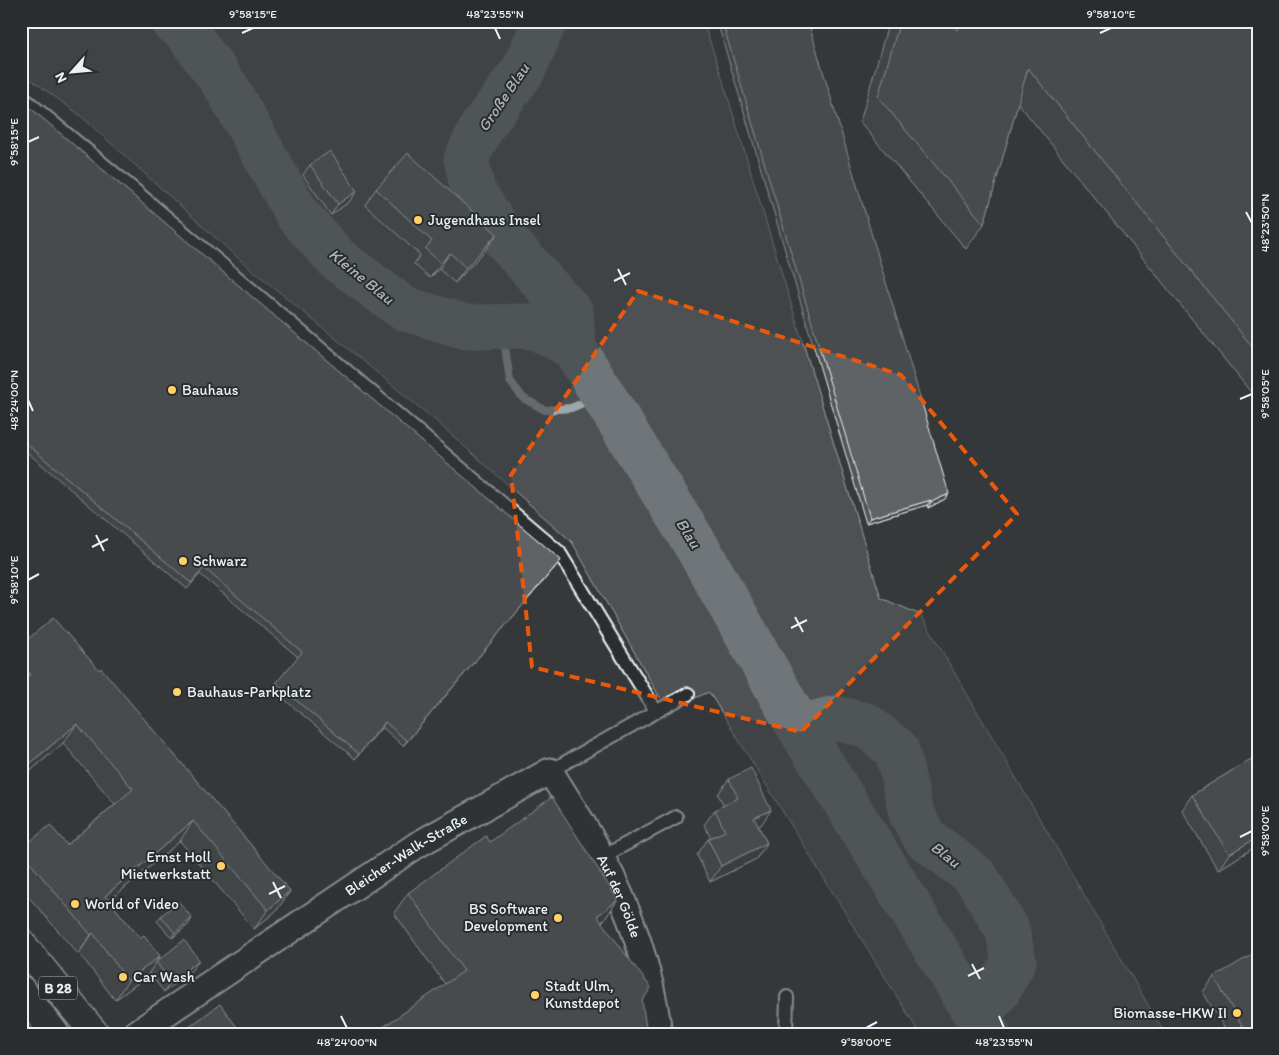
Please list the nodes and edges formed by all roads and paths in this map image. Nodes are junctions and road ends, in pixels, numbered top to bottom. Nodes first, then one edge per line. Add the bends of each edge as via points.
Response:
1 (21, 96) edge
2 (688, 694) dead end
3 (656, 711) junction
4 (550, 771) junction
5 (676, 817) dead end
6 (602, 857) junction
7 (21, 943) edge
8 (21, 990) edge
9 (787, 997) dead end
10 (54, 1034) edge
11 (95, 1034) edge
12 (135, 1034) edge
13 (659, 1034) edge
14 (786, 1034) edge

1 - 3 lane via 559,552
2 - 3 lane, Bleicher-Walk-Straße
3 - 4 lane, Bleicher-Walk-Straße
4 - 6 street, Auf der Gölde
4 - 12 street, Bleicher-Walk-Straße via 417,845
5 - 6 lane
6 - 13 street, Auf der Gölde via 626,909 657,1014
7 - 11 main road, B 28
8 - 10 main road, B 28
9 - 14 lane

